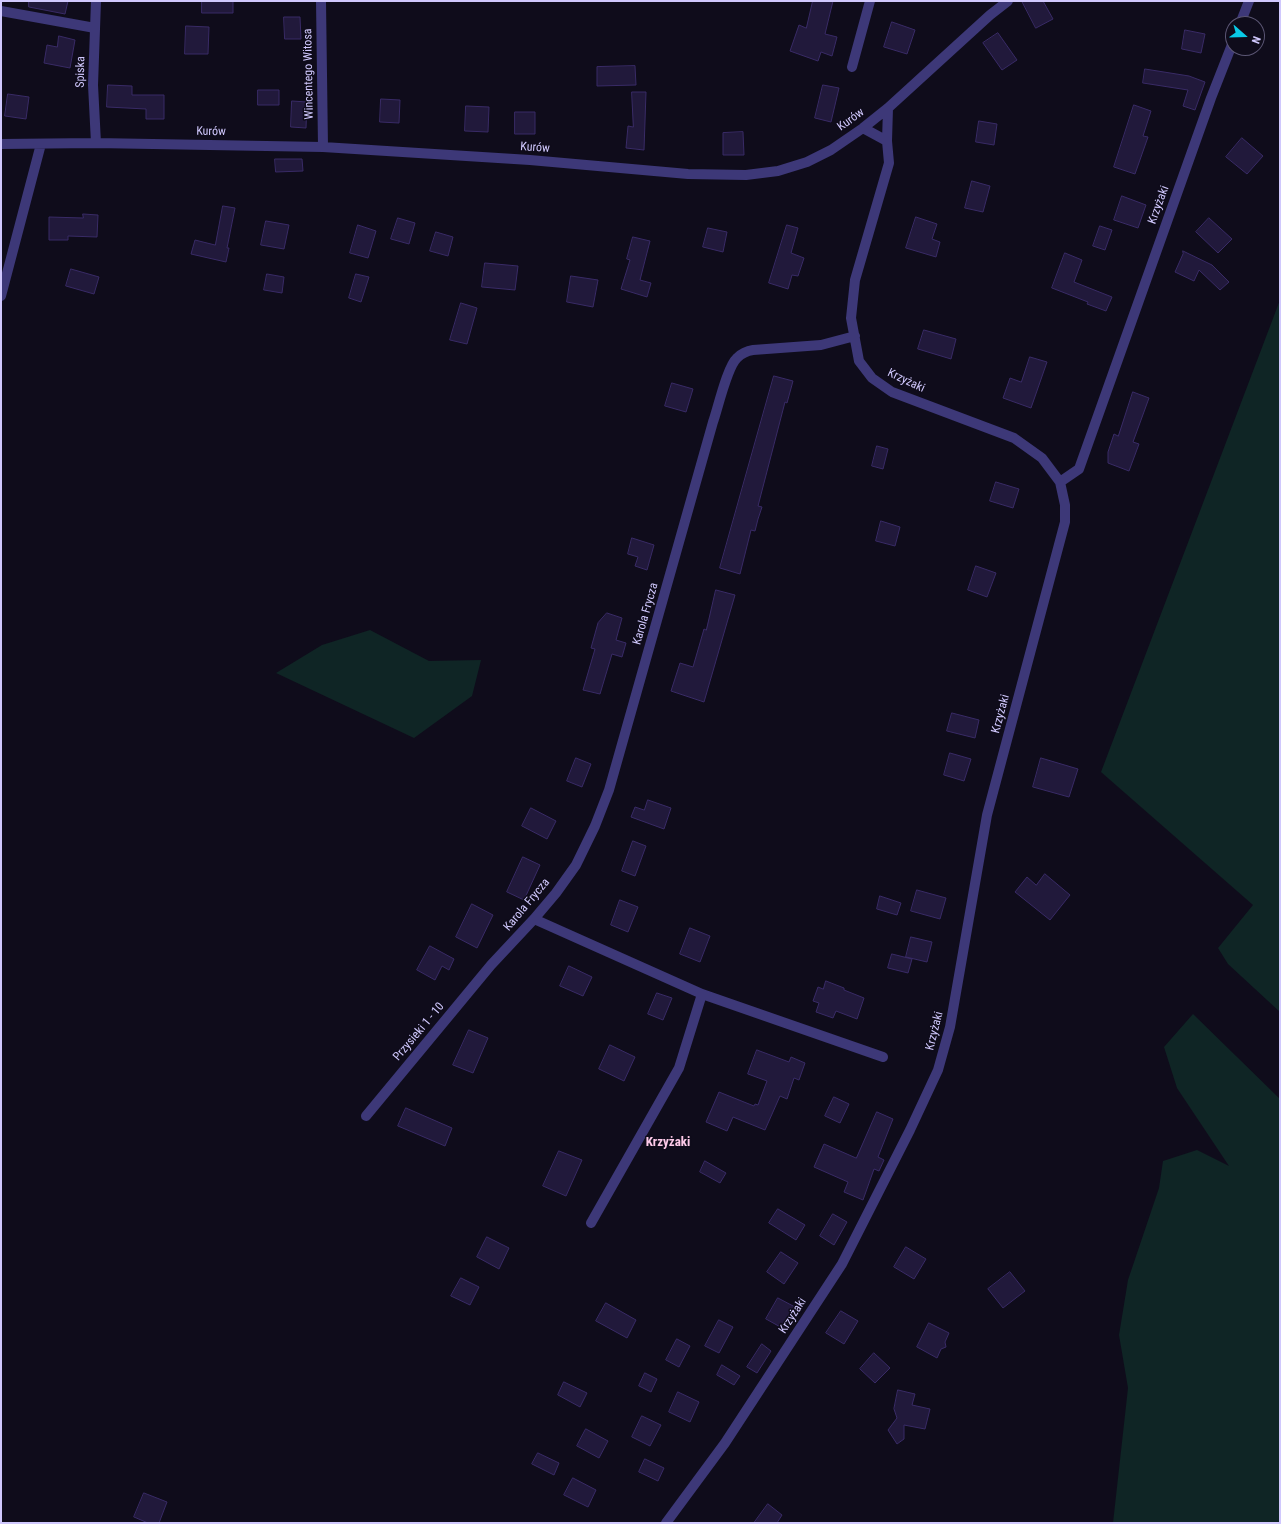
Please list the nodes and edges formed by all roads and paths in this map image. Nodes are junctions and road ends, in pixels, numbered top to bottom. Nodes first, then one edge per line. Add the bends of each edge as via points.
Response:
1 (96, 1) edge
2 (321, 1) edge
3 (870, 1) edge
4 (1008, 1) edge
5 (1249, 1) edge
6 (1, 11) edge
7 (1243, 16) edge
8 (95, 28) junction
9 (1228, 56) edge
10 (852, 67) dead end
11 (888, 108) junction
12 (863, 128) junction
13 (887, 141) junction
14 (96, 143) junction
15 (1, 144) edge
16 (41, 144) junction
17 (323, 147) junction
18 (1, 296) edge
19 (854, 336) junction
20 (1060, 482) junction
21 (534, 919) junction
22 (491, 965) joint
23 (702, 994) junction
24 (883, 1057) dead end
25 (366, 1116) dead end
26 (591, 1223) dead end
27 (666, 1523) edge

1 - 8 street, Spiska
2 - 17 street, Wincentego Witosa
3 - 10 street
4 - 11 street, Kurów
5 - 7 street
6 - 8 street
8 - 14 street, Spiska via 93,85
9 - 20 street, Krzyżaki via 1079,469
11 - 12 street, Kurów
11 - 13 street, Krzyżaki
12 - 13 street
12 - 17 street, Kurów via 831,150 807,162 778,171 746,175 688,174 530,160
13 - 19 street, Krzyżaki via 890,163 855,280 851,318
14 - 16 street, Kurów
14 - 17 street, Kurów
15 - 16 street, Kurów
16 - 18 street
19 - 20 street, Krzyżaki via 859,361 872,378 892,392 1014,438 1042,458
19 - 21 street, Karola Frycza via 821,345 753,350 744,352 735,359 720,402 609,790 576,864
20 - 27 street, Krzyżaki via 1065,505 1065,522 987,815 950,1027 938,1070 842,1264 725,1443
21 - 22 street, Karola Frycza
21 - 23 street
22 - 25 street, Przysieki 1 - 10
23 - 24 street
23 - 26 street via 678,1068

